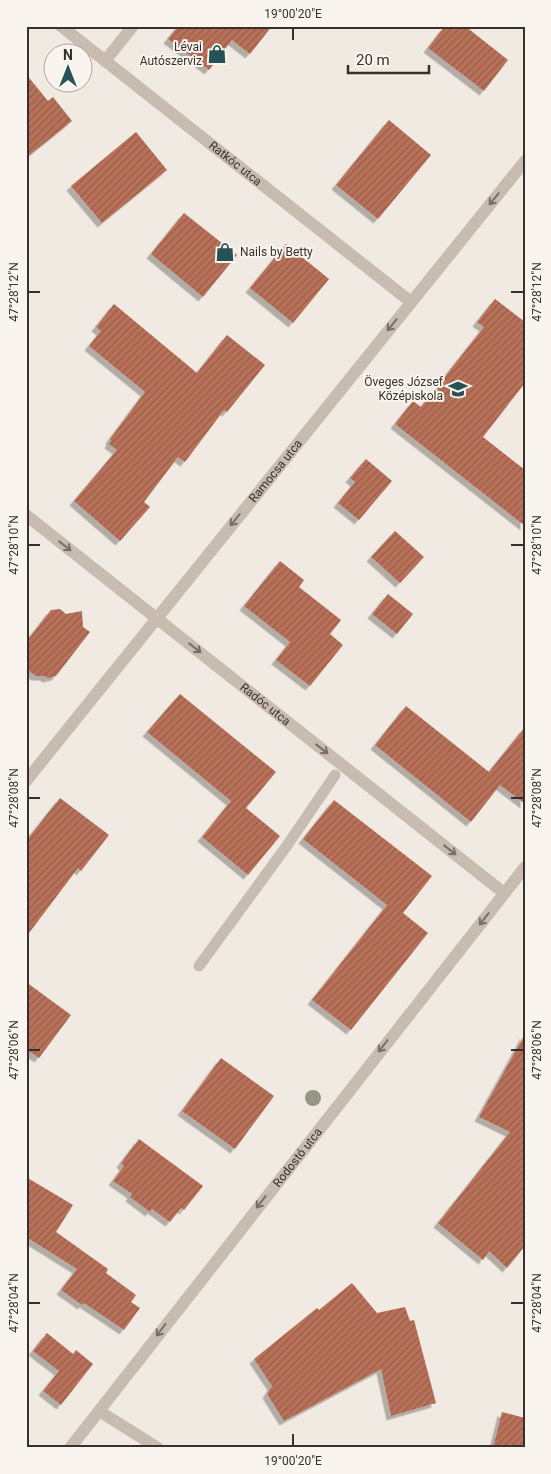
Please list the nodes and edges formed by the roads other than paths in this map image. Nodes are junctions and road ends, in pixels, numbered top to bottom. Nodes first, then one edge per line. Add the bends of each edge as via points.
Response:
1 (61, 26) edge
2 (132, 26) edge
3 (105, 61) junction
4 (525, 161) edge
5 (411, 302) junction
6 (26, 515) edge
7 (156, 618) junction
8 (335, 775) dead end
9 (26, 781) edge
10 (525, 867) edge
11 (504, 893) junction
12 (199, 966) dead end
13 (99, 1411) junction
14 (70, 1448) edge
15 (158, 1448) edge

1 - 3 street, Ratkóc utca
2 - 3 street
3 - 5 street, Ratkóc utca
4 -> 5 street, Ramocsa utca
5 -> 7 street, Ramocsa utca
6 -> 7 street, Radóc utca
7 - 9 street, Ramocsa utca
7 -> 11 street, Radóc utca
8 - 12 lane
10 - 11 street, Rodostó utca
11 -> 13 street, Rodostó utca
13 - 14 street, Rodostó utca
13 - 15 street

